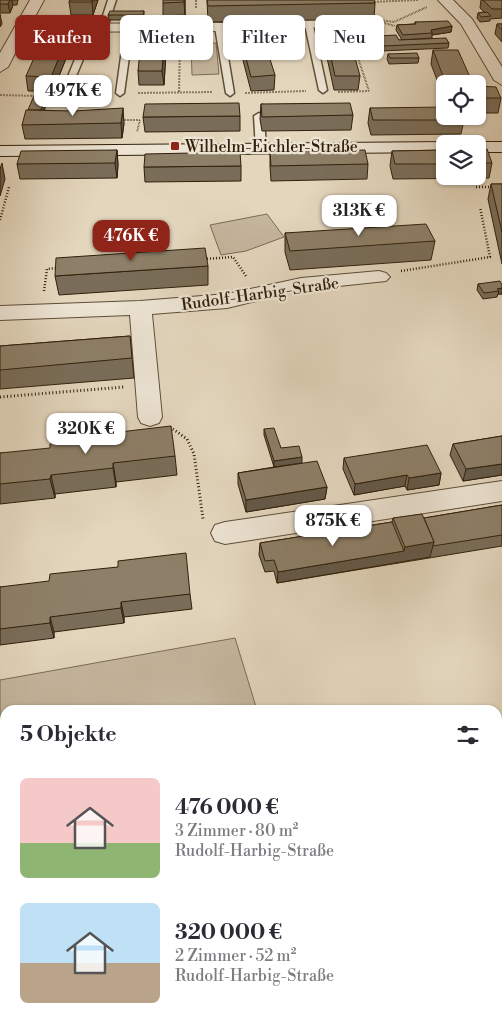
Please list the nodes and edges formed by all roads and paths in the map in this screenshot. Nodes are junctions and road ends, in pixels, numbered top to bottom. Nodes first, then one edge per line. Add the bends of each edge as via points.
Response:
1 (38, 0) edge
2 (112, 0) edge
3 (418, 0) edge
4 (369, 2) edge
5 (439, 2) edge
6 (29, 15) edge
7 (104, 15) edge
8 (384, 22) edge
9 (394, 22) junction
10 (309, 24) junction
11 (315, 24) edge
12 (396, 26) edge
13 (213, 27) edge
14 (219, 27) junction
15 (15, 40) edge
16 (81, 60) edge
17 (125, 60) edge
18 (180, 60) edge
19 (0, 67) edge
20 (502, 80) edge
21 (323, 90) dead end
22 (179, 92) dead end
23 (65, 93) dead end
24 (120, 93) dead end
25 (230, 93) dead end
26 (259, 116) edge
27 (143, 118) edge
28 (117, 120) edge
29 (140, 120) junction
30 (134, 136) dead end
31 (502, 146) edge
32 (436, 147) edge
33 (486, 147) edge
34 (261, 149) junction
35 (0, 151) edge
36 (9, 187) dead end
37 (476, 187) dead end
38 (502, 187) edge
39 (480, 207) dead end
40 (0, 220) edge
41 (203, 259) edge
42 (66, 268) edge
43 (379, 277) joint
44 (259, 295) junction
45 (140, 308) junction
46 (42, 312) junction
47 (0, 313) edge
48 (146, 385) junction
49 (0, 397) edge
50 (150, 417) joint
51 (502, 490) edge
52 (201, 519) dead end
53 (226, 533) dead end

1 - 6 street
2 - 7 lane
3 - 4 path
5 - 9 path
5 - 20 street via 467,22
8 - 9 path
9 - 12 path
10 - 11 street
10 - 14 street
10 - 21 lane
13 - 14 street
14 - 25 lane
15 - 19 street
16 - 23 lane
17 - 24 lane
18 - 22 path
26 - 34 lane
27 - 29 path
28 - 29 path
29 - 30 path
31 - 33 street
32 - 34 street
34 - 35 street
36 - 40 path
37 - 38 path
39 - 43 path via 490,257 433,268 382,273
41 - 44 path via 232,257
42 - 46 path via 47,269
43 - 44 street, Rudolf-Harbig-Straße via 301,284
44 - 45 street, Rudolf-Harbig-Straße
45 - 46 street, Rudolf-Harbig-Straße
45 - 48 street
46 - 47 street, Rudolf-Harbig-Straße
48 - 49 path
48 - 50 street
50 - 52 path via 181,434 194,454
51 - 53 street

